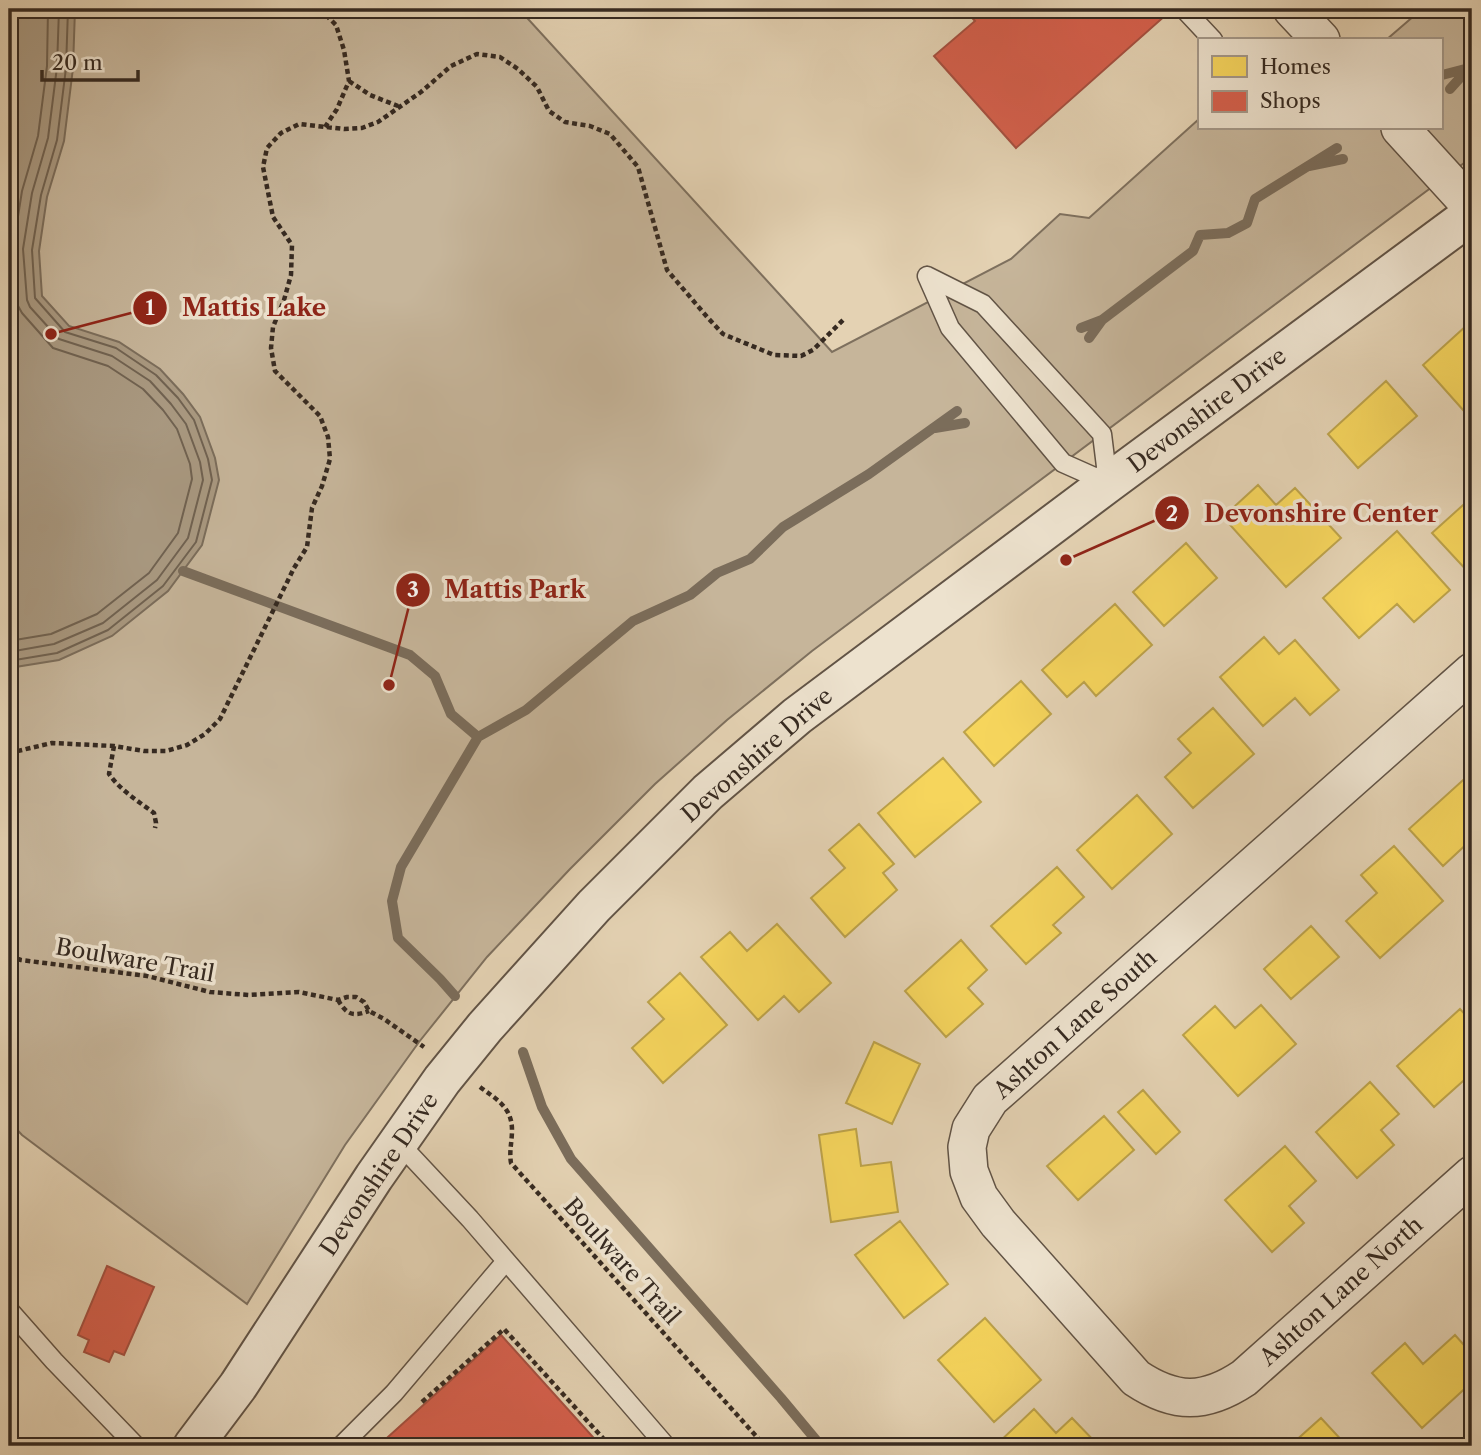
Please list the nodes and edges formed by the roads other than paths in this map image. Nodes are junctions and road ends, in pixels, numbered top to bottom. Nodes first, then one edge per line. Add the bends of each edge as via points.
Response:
1 (1184, 9) edge
2 (1292, 9) edge
3 (1211, 38) edge
4 (1319, 38) edge
5 (1402, 130) edge
6 (1472, 207) edge
7 (1472, 214) edge
8 (1108, 483) junction
9 (1472, 672) edge
10 (398, 1142) junction
11 (1472, 1175) edge
12 (506, 1261) junction
13 (9, 1310) edge
14 (1204, 1397) joint
15 (136, 1446) edge
16 (193, 1446) edge
17 (341, 1446) edge
18 (666, 1446) edge

1 - 3 lane
2 - 4 street
5 - 6 street
7 - 8 street, Devonshire Drive
8 - 8 lane via 1102,434 984,304 927,276 950,328 1063,463
8 - 10 street, Devonshire Drive via 797,716 708,792 594,906 516,993 442,1080
9 - 14 street, Ashton Lane South via 990,1099 971,1129 969,1171 979,1198 998,1223 1136,1378 1172,1396
10 - 12 lane
10 - 16 street, Devonshire Drive via 238,1386
11 - 14 street, Ashton Lane North via 1244,1378
12 - 17 lane via 394,1393
12 - 18 lane
13 - 15 lane

